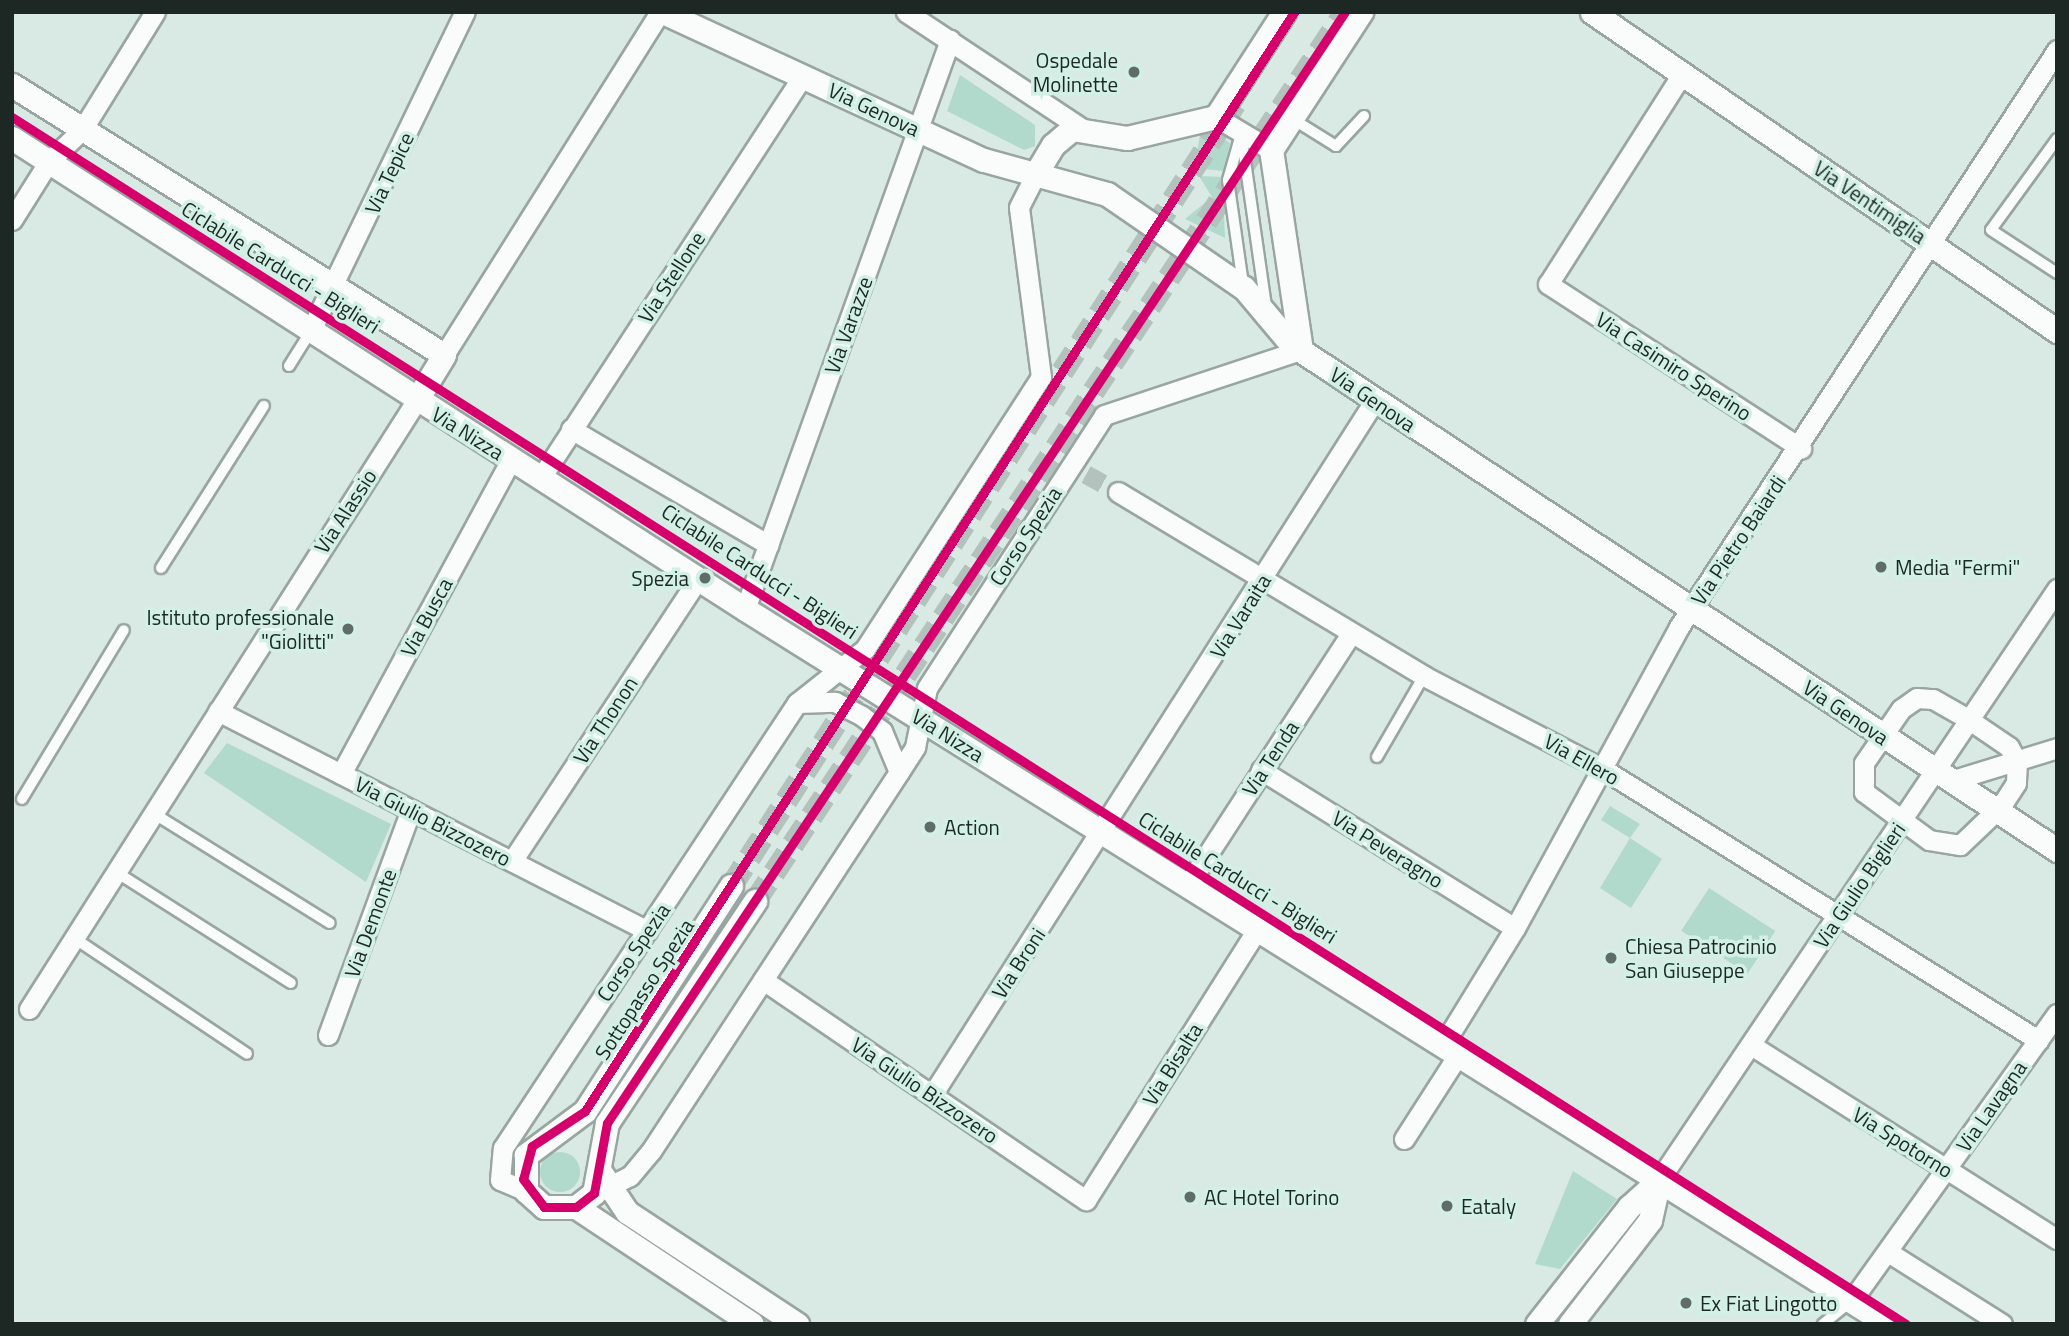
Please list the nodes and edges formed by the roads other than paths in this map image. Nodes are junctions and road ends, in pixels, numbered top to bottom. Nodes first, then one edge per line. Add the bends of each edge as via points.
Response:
1 (155, 12) edge
2 (465, 12) edge
3 (662, 12) edge
4 (906, 12) edge
5 (1284, 12) edge
6 (1362, 12) edge
7 (1606, 16) edge
8 (950, 40) junction
9 (2057, 50) edge
10 (1682, 74) junction
11 (803, 76) junction
12 (12, 85) edge
13 (1364, 116) dead end
14 (1216, 117) junction
15 (1291, 118) junction
16 (1080, 127) junction
17 (918, 129) junction
18 (82, 130) junction
19 (1241, 133) junction
20 (12, 138) edge
21 (2057, 139) edge
22 (1271, 150) junction
23 (49, 161) junction
24 (1035, 175) junction
25 (12, 220) edge
26 (1934, 245) junction
27 (2057, 273) edge
28 (335, 288) junction
29 (1244, 288) junction
30 (1268, 318) junction
31 (2057, 331) edge
32 (310, 332) junction
33 (1301, 350) junction
34 (444, 355) junction
35 (289, 366) dead end
36 (1375, 400) junction
37 (416, 401) junction
38 (264, 406) dead end
39 (571, 429) junction
40 (1801, 448) junction
41 (511, 460) junction
42 (540, 479) junction
43 (1118, 492) tunnel mouth
44 (769, 545) junction
45 (161, 568) dead end
46 (698, 579) junction
47 (1262, 581) junction
48 (2057, 589) edge
49 (745, 609) junction
50 (1691, 609) junction
51 (124, 630) dead end
52 (1351, 634) junction
53 (837, 666) junction
54 (1424, 676) junction
55 (797, 703) junction
56 (218, 711) junction
57 (920, 718) junction
58 (1968, 719) junction
59 (1882, 737) junction
60 (2057, 748) edge
61 (1377, 757) dead end
62 (2017, 762) junction
63 (1603, 769) junction
64 (1261, 770) junction
65 (899, 772) junction
66 (341, 774) junction
67 (1942, 776) junction
68 (22, 799) dead end
69 (411, 810) junction
70 (1997, 812) junction
71 (153, 813) junction
72 (1901, 822) junction
73 (1103, 831) junction
74 (2057, 850) edge
75 (512, 861) junction
76 (116, 872) junction
77 (1189, 883) junction
78 (731, 886) tunnel mouth
79 (755, 901) tunnel mouth
80 (1837, 917) junction
81 (330, 923) dead end
82 (1258, 928) junction
83 (1515, 928) junction
84 (647, 931) junction
85 (74, 938) junction
86 (763, 980) junction
87 (291, 983) dead end
88 (29, 1009) dead end
89 (2057, 1014) edge
90 (328, 1035) dead end
91 (2038, 1040) junction
92 (1751, 1045) junction
93 (1451, 1050) junction
94 (247, 1054) dead end
95 (932, 1095) junction
96 (1404, 1139) dead end
97 (1946, 1169) junction
98 (1659, 1180) junction
99 (602, 1184) junction
100 (526, 1191) junction
101 (1086, 1200) joint
102 (576, 1208) junction
103 (2057, 1239) edge
104 (1888, 1252) junction
105 (1852, 1300) junction
106 (752, 1324) edge
107 (797, 1324) edge
108 (1537, 1324) edge
109 (1570, 1324) edge
110 (1823, 1324) edge
111 (1888, 1324) edge
112 (2002, 1324) edge

1 - 18 street
2 - 28 street, Via Tepice
3 - 11 street, Via Genova
3 - 34 street, Via Alassio
4 - 8 street
5 - 14 street
6 - 15 street
7 - 10 street, Via Ventimiglia
8 - 16 street
8 - 17 street, Via Varazze
9 - 26 street, Via Pietro Baiardi
10 - 26 street, Via Ventimiglia
10 - 40 street, Via Casimiro Sperino via 1548,284
11 - 17 street, Via Genova
11 - 39 street, Via Stellone
12 - 18 street
13 - 15 lane via 1336,145
14 - 16 street via 1127,138
14 - 19 street
15 - 22 street
16 - 24 street via 1058,138
17 - 24 street, Via Genova
17 - 44 street, Via Varazze
18 - 23 street
18 - 28 street
19 - 22 street
19 - 29 lane via 1228,180
19 - 30 lane
20 - 23 street, Via Nizza
21 - 27 lane via 1991,230
22 - 33 street
23 - 25 street
23 - 32 street, Via Nizza
24 - 29 street, Via Genova via 1107,194
24 - 53 street, Corso Spezia via 1019,207 1041,377 873,638
26 - 31 street, Via Ventimiglia
26 - 40 street, Via Pietro Baiardi
28 - 32 street, Via Tepice
28 - 34 street
29 - 30 street, Via Genova
30 - 33 street, Via Genova
32 - 35 lane
32 - 37 street, Via Nizza
33 - 36 street, Via Genova
33 - 57 street, Corso Spezia via 1104,415 1079,469 927,688
34 - 37 street, Via Alassio
36 - 47 street, Via Varaita
36 - 50 street, Via Genova
37 - 41 street, Via Nizza
37 - 56 street, Via Alassio
38 - 45 lane
39 - 42 street, Via Stellone
39 - 44 street
40 - 50 street, Via Pietro Baiardi
41 - 42 street, Via Nizza
41 - 66 street, Via Busca
42 - 46 street, Via Nizza
43 - 47 street, Via Ellero
44 - 49 street, Via Varazze
46 - 49 street, Via Nizza
46 - 75 street, Via Thonon
47 - 52 street, Via Ellero
47 - 73 street, Via Varaita
48 - 58 street, Via Giulio Biglieri
49 - 53 street, Via Nizza
50 - 59 street, Via Genova
50 - 63 street, Via Pietro Baiardi
51 - 68 lane
52 - 54 street, Via Ellero
52 - 64 street, Via Tenda
53 - 55 street, Corso Spezia
53 - 57 street, Via Nizza
54 - 61 lane
54 - 63 street, Via Ellero
55 - 65 street via 835,702 862,716 882,731
55 - 84 street, Corso Spezia
56 - 66 street, Via Giulio Bizzozero
56 - 71 street, Via Alassio
57 - 65 street, Corso Spezia via 915,747
57 - 73 street, Via Nizza
58 - 59 street via 1918,698 1905,705
58 - 62 street via 2009,747
58 - 67 street, Via Giulio Biglieri
59 - 67 street, Via Genova
59 - 72 street via 1864,763 1862,785 1870,800
60 - 62 street
62 - 67 street
62 - 70 street via 2015,783
63 - 80 street, Via Ellero
63 - 83 street, Via Pietro Baiardi
64 - 77 street, Via Tenda
64 - 83 street, Via Peveragno
65 - 86 street, Corso Spezia
66 - 69 street, Via Giulio Bizzozero
67 - 70 street, Via Genova
67 - 72 street, Via Giulio Biglieri
69 - 75 street, Via Giulio Bizzozero
69 - 90 street, Via Demonte
70 - 72 street via 1979,834 1951,847
70 - 74 street, Via Genova
71 - 76 street, Via Alassio
71 - 81 lane
72 - 80 street, Via Giulio Biglieri
73 - 77 street, Via Nizza
73 - 95 street, Via Broni
75 - 84 street, Via Giulio Bizzozero
76 - 85 street, Via Alassio
76 - 87 lane
77 - 82 street, Via Nizza
78 - 100 street, Sottopasso Spezia via 585,1111 532,1146 523,1166
79 - 99 street, Sottopasso Spezia via 607,1123
80 - 91 street, Via Ellero
80 - 92 street, Via Giulio Biglieri
82 - 93 street, Via Nizza
82 - 101 street, Via Bisalta
83 - 93 street, Via Pietro Baiardi
84 - 100 street, Corso Spezia via 503,1148 500,1180
85 - 88 street, Via Alassio
85 - 94 lane
86 - 95 street, Via Giulio Bizzozero
86 - 99 street, Corso Spezia via 651,1151 630,1176
89 - 91 street, Via Lavagna
91 - 97 street, Via Lavagna
92 - 97 street, Via Spotorno
92 - 98 street, Via Giulio Biglieri
93 - 96 street, Via Pietro Baiardi
93 - 98 street, Via Nizza
95 - 101 street, Via Giulio Bizzozero
97 - 103 street, Via Spotorno
97 - 104 street, Via Lavagna
98 - 105 street, Via Nizza
98 - 108 street via 1629,1207
98 - 109 street via 1650,1220
99 - 102 street, Corso Spezia
99 - 107 street via 627,1212
100 - 102 street, Corso Spezia via 544,1207
102 - 106 street
104 - 105 street, Via Lavagna
104 - 112 street
105 - 110 lane
105 - 111 street, Via Nizza

